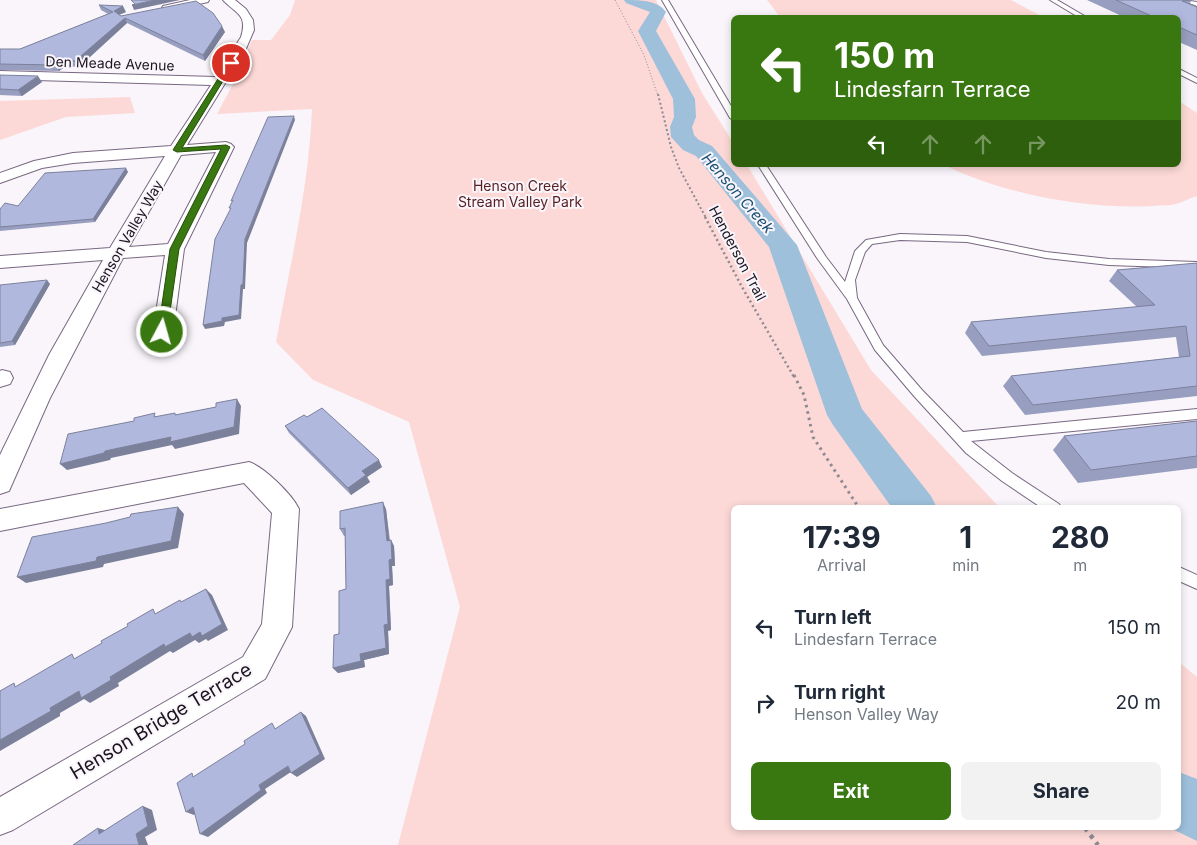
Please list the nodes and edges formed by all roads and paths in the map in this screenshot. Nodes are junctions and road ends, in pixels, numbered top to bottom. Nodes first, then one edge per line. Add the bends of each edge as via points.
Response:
1 (204, 0) edge
2 (228, 0) edge
3 (615, 0) edge
4 (665, 0) edge
5 (1053, 0) edge
6 (1186, 0) edge
7 (1197, 4) edge
8 (159, 10) edge
9 (1080, 15) edge
10 (1181, 72) edge
11 (0, 75) edge
12 (218, 81) junction
13 (1197, 81) edge
14 (731, 113) edge
15 (177, 150) junction
16 (763, 167) edge
17 (0, 178) edge
18 (174, 249) junction
19 (118, 254) junction
20 (0, 262) edge
21 (1197, 265) edge
22 (852, 298) junction
23 (162, 332) dead end
24 (1197, 414) edge
25 (960, 437) junction
26 (0, 484) edge
27 (857, 505) edge
28 (1049, 505) edge
29 (0, 520) edge
30 (1181, 575) edge
31 (1197, 582) edge
32 (0, 817) edge
33 (1087, 830) edge
34 (1098, 845) edge

1 - 8 street
2 - 12 street, Henson Valley Way via 246,14 250,22 242,44
3 - 27 path, Henderson Trail via 644,55 680,168 742,287 804,395 814,437
4 - 14 lane
5 - 9 lane
6 - 7 lane
10 - 13 lane
11 - 12 street, Den Meade Avenue
12 - 15 street, Henson Valley Way
15 - 17 street via 73,158 39,164
15 - 18 street via 226,147
15 - 19 street, Henson Valley Way
16 - 22 lane
18 - 19 street
18 - 23 street
19 - 20 street
19 - 26 street, Henson Valley Way via 66,341
21 - 22 lane via 1109,262 1037,253 967,239 900,237 869,242 860,251 850,280
22 - 25 lane via 879,347
24 - 25 lane
25 - 28 lane via 1007,477
29 - 32 street, Henson Bridge Terrace via 248,472 286,509 277,627 254,668
30 - 31 lane
33 - 34 path

